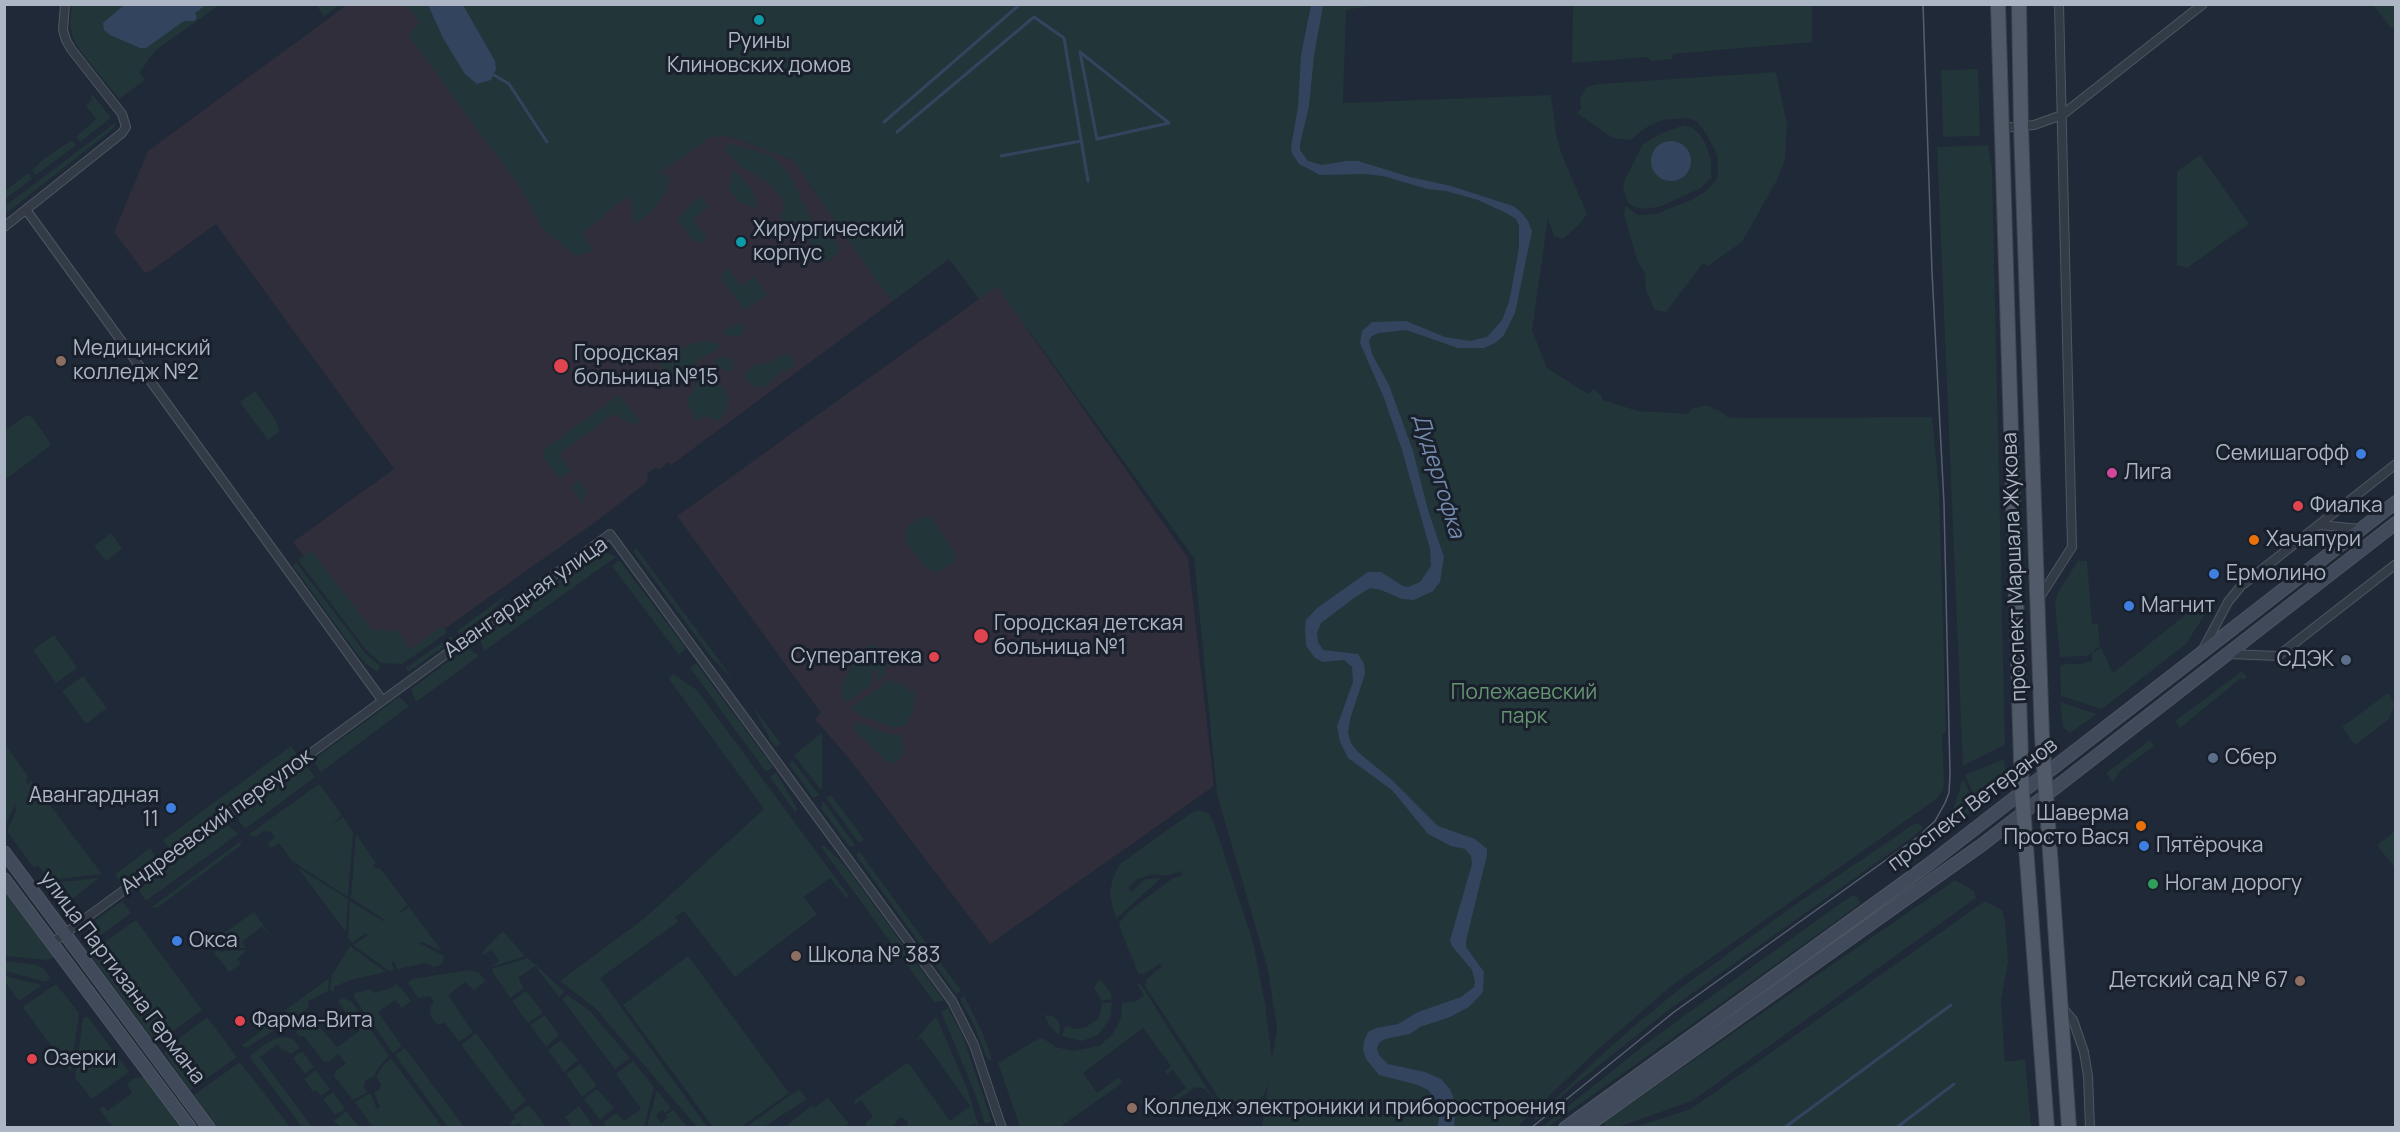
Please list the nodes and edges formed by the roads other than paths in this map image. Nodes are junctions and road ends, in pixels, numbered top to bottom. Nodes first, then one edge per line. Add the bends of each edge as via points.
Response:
1 (65, 4) edge
2 (1998, 4) edge
3 (2019, 4) edge
4 (2059, 4) edge
5 (2203, 4) edge
6 (2062, 115) junction
7 (2020, 127) junction
8 (2002, 128) junction
9 (27, 211) junction
10 (4, 227) edge
11 (2396, 464) edge
12 (2396, 502) edge
13 (2396, 523) edge
14 (2320, 525) junction
15 (2360, 529) junction
16 (2396, 564) edge
17 (2038, 600) junction
18 (2202, 652) junction
19 (2228, 654) junction
20 (382, 700) junction
21 (2044, 775) junction
22 (2022, 793) junction
23 (2047, 796) junction
24 (2023, 814) junction
25 (4, 852) edge
26 (4, 879) edge
27 (64, 934) junction
28 (52, 943) junction
29 (2059, 1004) junction
30 (190, 1128) edge
31 (209, 1128) edge
32 (1002, 1128) edge
33 (1565, 1128) edge
34 (1584, 1128) edge
35 (2047, 1128) edge
36 (2068, 1128) edge
37 (2090, 1128) edge

1 - 9 street via 66,40 122,114 126,127
2 - 8 main road, проспект Маршала Жукова
3 - 7 main road, проспект Маршала Жукова
4 - 6 street
5 - 6 street
6 - 7 street
6 - 17 street via 2072,547
7 - 8 street
7 - 17 main road, проспект Маршала Жукова
8 - 22 main road, проспект Маршала Жукова
9 - 10 street
9 - 20 street
11 - 14 street
12 - 15 main road, проспект Ветеранов
13 - 19 main road, проспект Ветеранов
14 - 15 street
14 - 18 street via 2241,586 2228,602
15 - 18 main road, проспект Ветеранов
16 - 19 street via 2278,656
17 - 21 main road, проспект Маршала Жукова
18 - 21 main road, проспект Ветеранов
19 - 23 main road, проспект Ветеранов
20 - 27 street, Андреевский переулок
20 - 32 street, Авангардная улица via 610,534 952,1000 974,1046
21 - 22 main road, проспект Ветеранов
21 - 23 main road, проспект Маршала Жукова
22 - 24 main road, проспект Маршала Жукова
22 - 33 main road, проспект Ветеранов
23 - 24 main road, проспект Ветеранов
23 - 29 main road, проспект Маршала Жукова
24 - 34 main road, проспект Ветеранов
24 - 35 main road, проспект Маршала Жукова
25 - 27 main road, улица Партизана Германа
26 - 28 main road, улица Партизана Германа
27 - 28 street, Андреевский переулок
27 - 31 main road, улица Партизана Германа
28 - 30 main road, улица Партизана Германа
29 - 36 main road, проспект Маршала Жукова
29 - 37 street via 2073,1020 2084,1052

